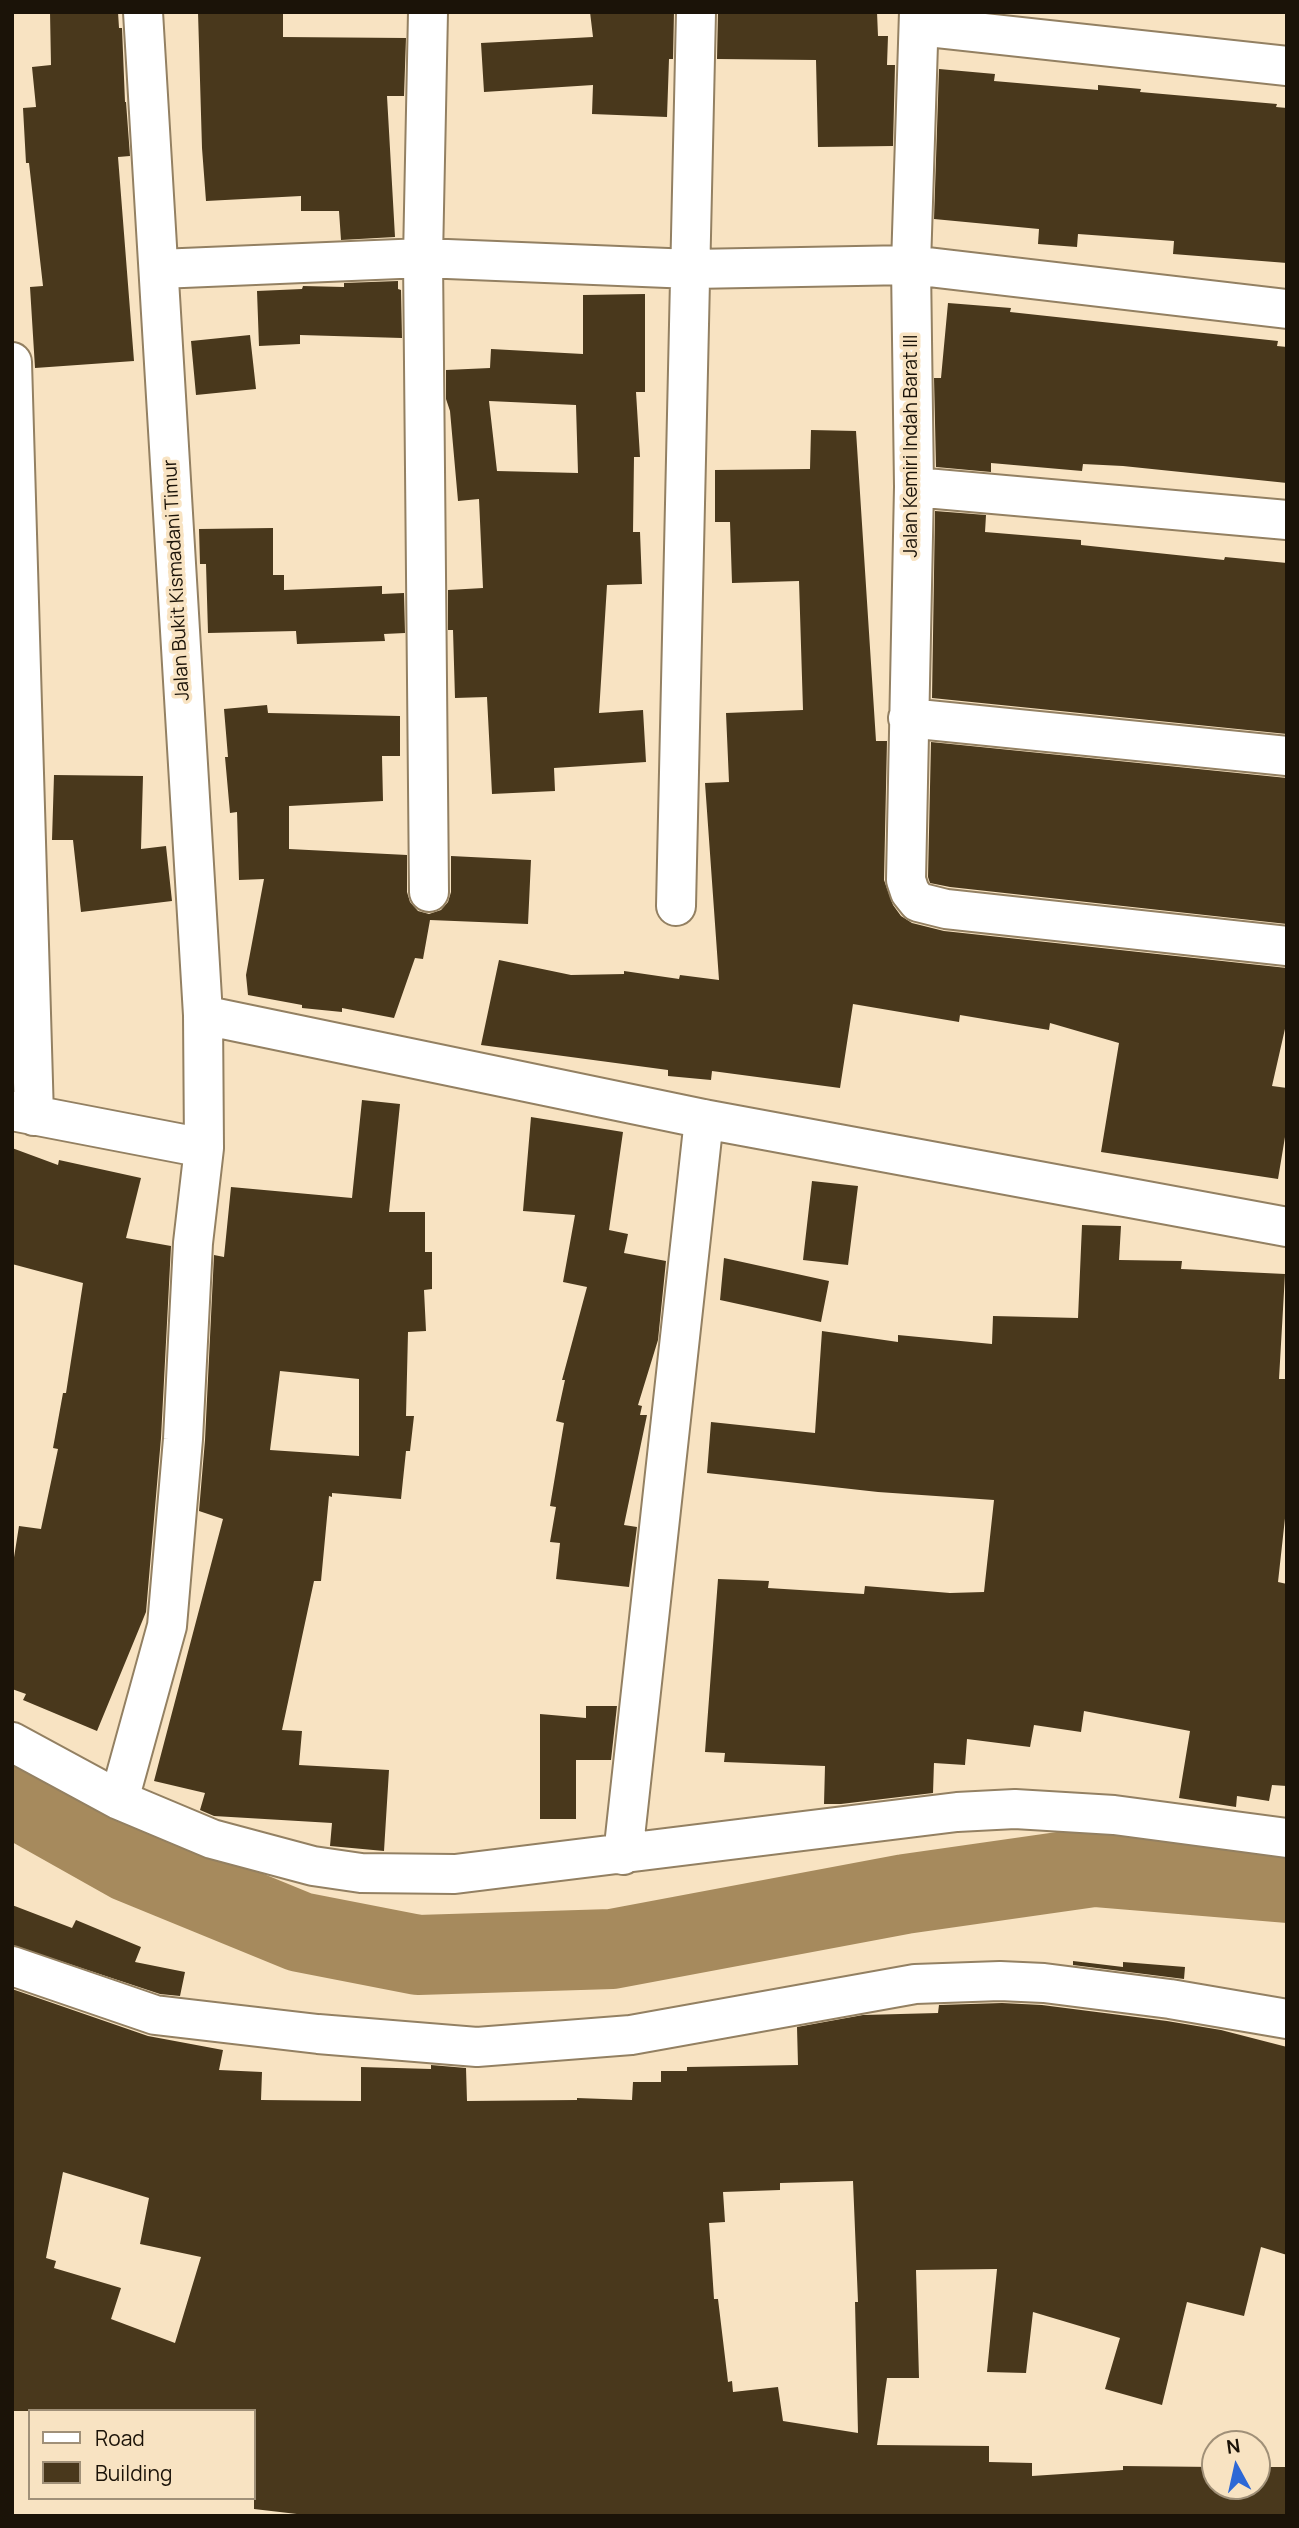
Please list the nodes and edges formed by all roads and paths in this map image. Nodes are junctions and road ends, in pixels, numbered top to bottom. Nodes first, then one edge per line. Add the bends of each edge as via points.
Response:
1 (143, 12) edge
2 (428, 12) edge
3 (696, 12) edge
4 (919, 19) edge
5 (1287, 65) edge
6 (423, 258) junction
7 (911, 265) junction
8 (159, 269) junction
9 (692, 269) junction
10 (1287, 309) edge
11 (12, 362) edge
12 (914, 487) junction
13 (1287, 520) edge
14 (908, 718) junction
15 (1287, 756) edge
16 (429, 892) dead end
17 (676, 906) dead end
18 (1287, 946) edge
19 (203, 1015) junction
20 (23, 1114) edge
21 (704, 1119) junction
22 (204, 1148) junction
23 (1287, 1227) edge
24 (12, 1742) edge
25 (119, 1800) junction
26 (1287, 1838) edge
27 (623, 1855) junction
28 (12, 1966) edge
29 (1287, 2019) edge

1 - 8 street, Jalan Bukit Kismadani Timur
2 - 6 street
3 - 9 street
4 - 5 street
4 - 7 street, Jalan Kemiri Indah Barat III
6 - 8 street
6 - 9 street
6 - 16 street
7 - 9 street
7 - 10 street
7 - 12 street, Jalan Kemiri Indah Barat III
8 - 19 street, Jalan Bukit Kismadani Timur
9 - 17 street
11 - 20 street
12 - 13 street
12 - 14 street, Jalan Kemiri Indah Barat III
14 - 15 street
14 - 18 street, Jalan Kemiri Indah Barat III via 906,880 918,902 946,909
19 - 21 street
19 - 22 street, Jalan Bukit Kismadani Timur
20 - 22 street
21 - 23 street
21 - 27 street
22 - 25 street, Jalan Bukit Kismadani Timur via 193,1243 167,1626
24 - 25 street
25 - 27 street via 236,1847 361,1874 455,1874
26 - 27 street via 1114,1815 1015,1809 957,1812
28 - 29 street via 155,2015 318,2035 477,2047 631,2035 915,1984 1000,1980 1170,1998

